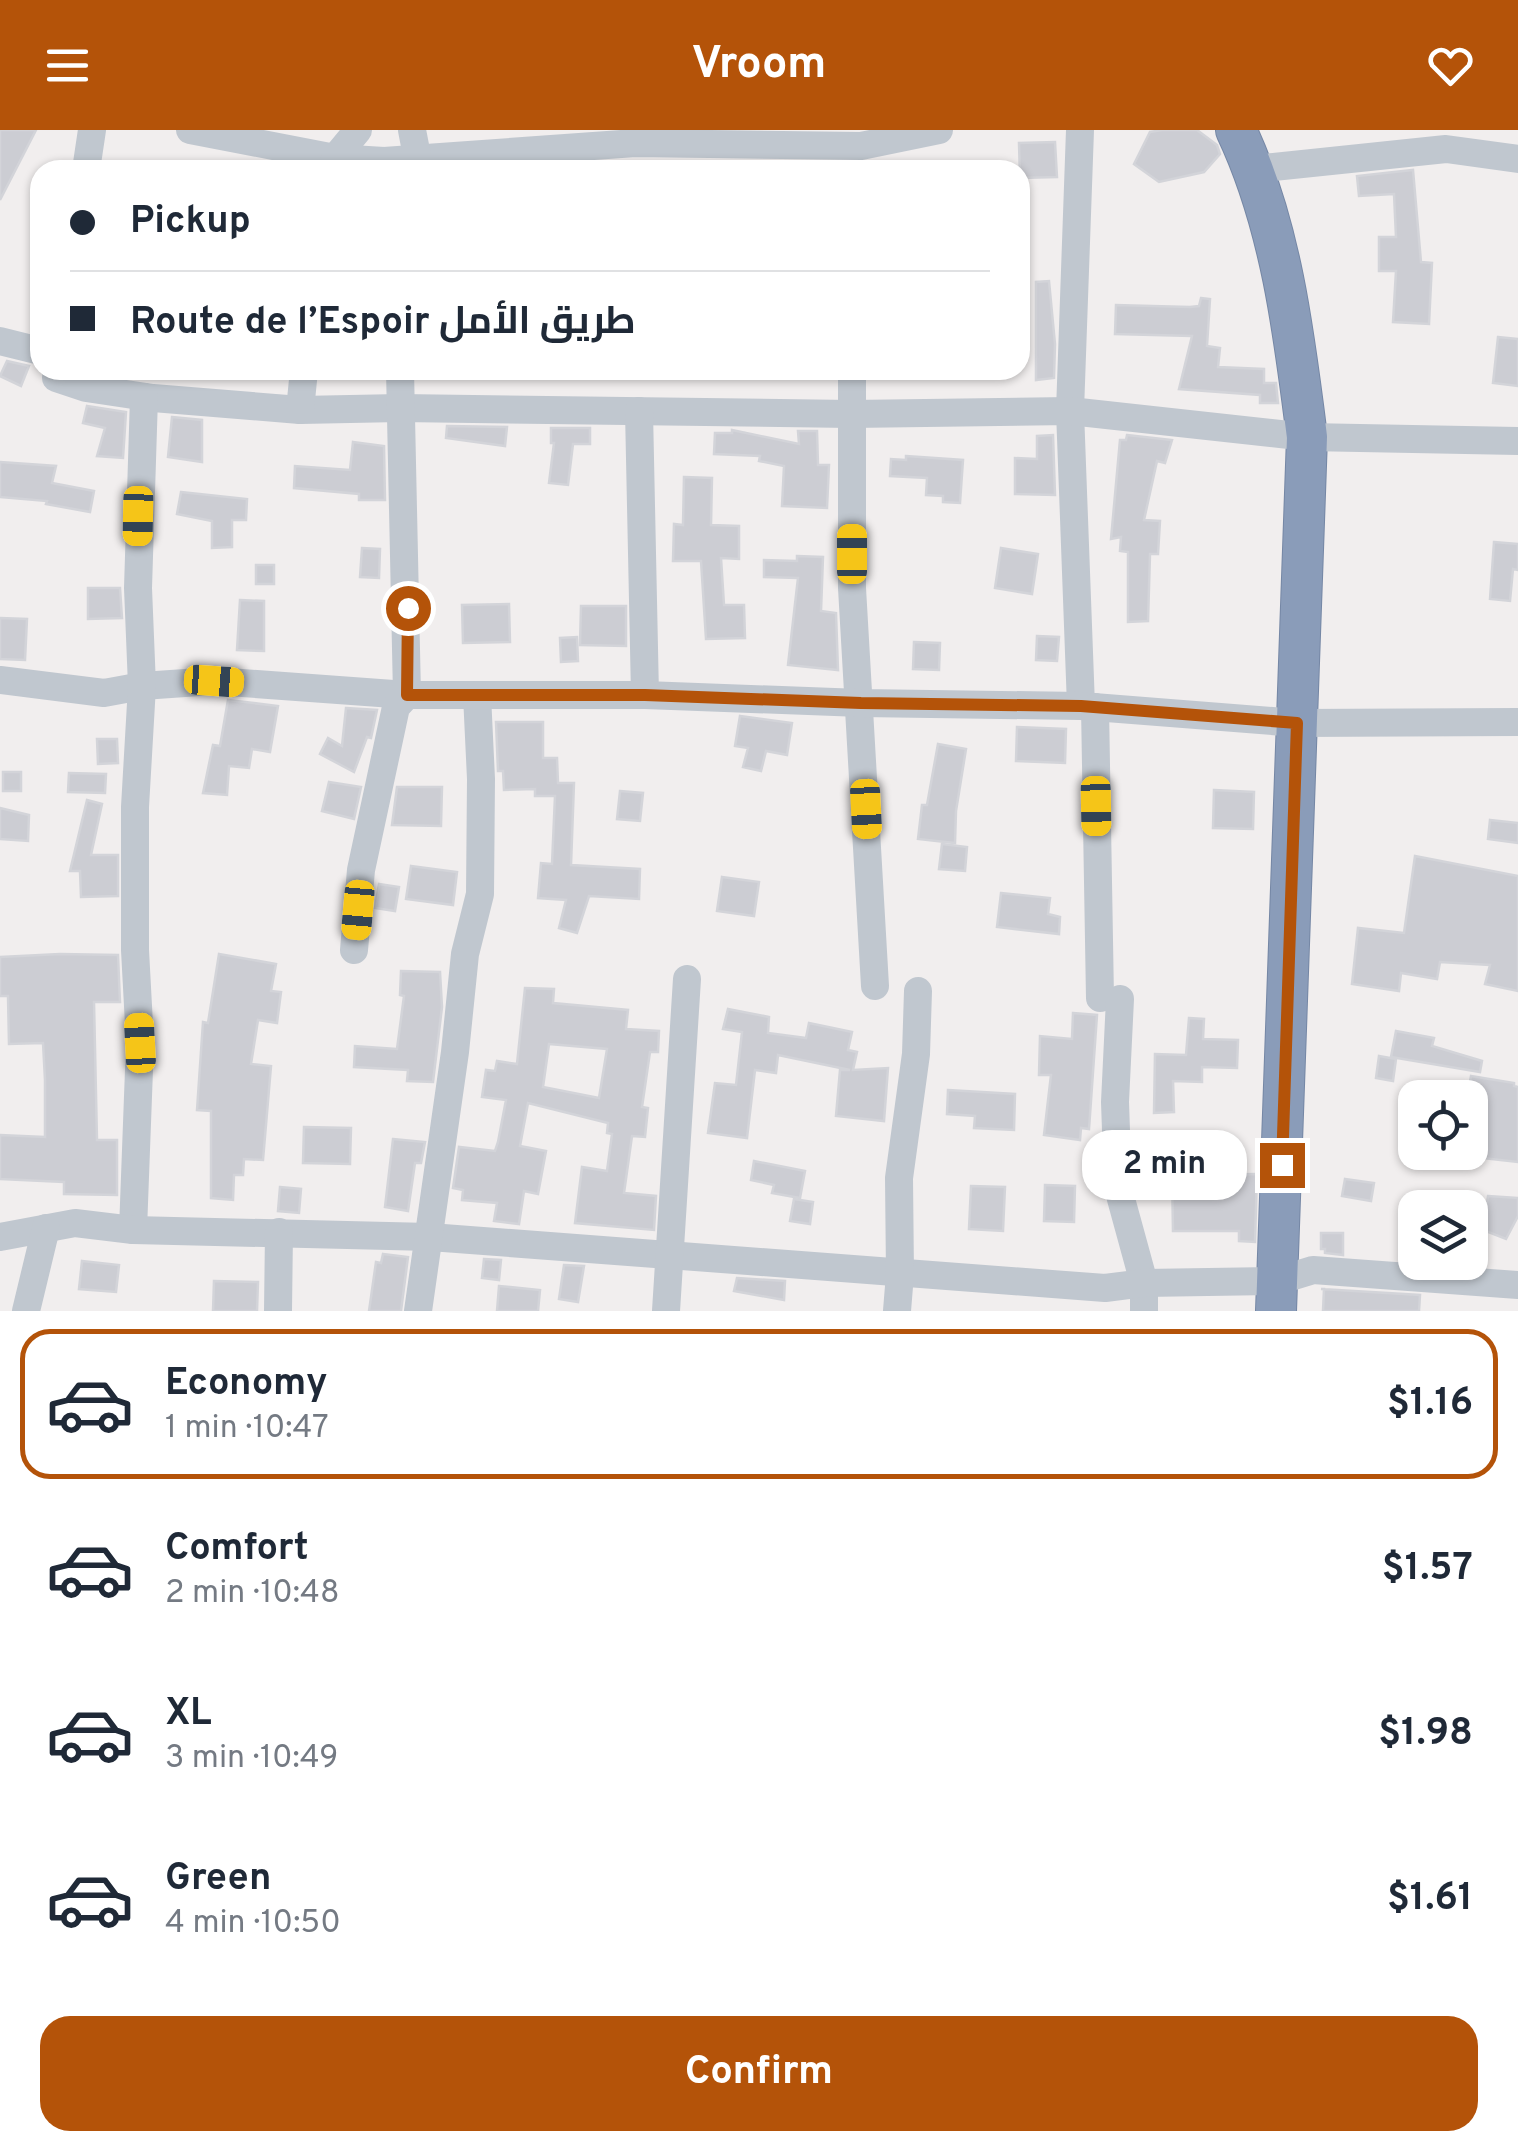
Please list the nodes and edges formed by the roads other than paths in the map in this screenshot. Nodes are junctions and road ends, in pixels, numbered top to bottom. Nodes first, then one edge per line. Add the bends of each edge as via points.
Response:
1 (92, 130) edge
2 (190, 130) edge
3 (358, 130) edge
4 (939, 130) edge
5 (1080, 130) edge
6 (1236, 130) edge
7 (1374, 142) edge
8 (635, 148) edge
9 (861, 149) edge
10 (414, 152) edge
11 (1518, 159) edge
12 (88, 160) edge
13 (317, 160) edge
14 (337, 160) edge
15 (387, 160) edge
16 (1254, 169) junction
17 (0, 342) edge
18 (30, 348) edge
19 (62, 380) edge
20 (303, 380) edge
21 (400, 380) edge
22 (852, 380) edge
23 (144, 396) junction
24 (400, 408) junction
25 (300, 410) junction
26 (1070, 410) junction
27 (639, 411) junction
28 (851, 414) junction
29 (1307, 437) junction
30 (1518, 441) edge
31 (0, 680) edge
32 (142, 686) junction
33 (407, 695) junction
34 (478, 695) junction
35 (645, 695) junction
36 (861, 703) junction
37 (1088, 706) junction
38 (1518, 722) edge
39 (1297, 723) junction
40 (354, 950) dead end
41 (688, 979) dead end
42 (875, 986) dead end
43 (918, 991) dead end
44 (46, 1228) junction
45 (133, 1230) junction
46 (279, 1232) junction
47 (0, 1236) edge
48 (430, 1236) junction
49 (670, 1252) junction
50 (900, 1274) junction
51 (1518, 1285) edge
52 (1277, 1296) edge
53 (1144, 1297) edge
54 (26, 1311) edge
55 (278, 1311) edge
56 (418, 1311) edge
57 (666, 1311) edge
58 (896, 1311) edge

1 - 12 street
2 - 13 street
3 - 14 street
4 - 9 street
5 - 26 street
6 - 16 highway
7 - 11 street
7 - 16 street
8 - 9 street
8 - 10 street
10 - 15 street
16 - 29 highway via 1296,342
17 - 18 street
19 - 23 street
20 - 25 street
21 - 24 street
22 - 28 street
23 - 25 street
23 - 32 street
24 - 25 street
24 - 27 street
24 - 33 street
26 - 28 street
26 - 29 street
26 - 37 street
27 - 28 street
27 - 35 street
28 - 36 street via 852,588
29 - 30 street
29 - 39 highway
31 - 32 street via 104,693
32 - 33 street via 214,681
32 - 45 street via 135,806 140,1043
33 - 34 street
33 - 40 street via 396,706 361,870
34 - 35 street
34 - 48 street via 480,894 465,954
35 - 36 street
36 - 37 street
36 - 42 street
37 - 39 street
37 - 53 street via 1118,1188
38 - 39 street
39 - 52 highway
41 - 49 street
43 - 50 street via 899,1178
44 - 45 street via 76,1223
44 - 47 street
44 - 54 street
45 - 46 street
46 - 48 street
46 - 55 street
48 - 49 street
48 - 56 street
49 - 50 street
49 - 57 street
50 - 53 street via 1105,1288
50 - 58 street
51 - 52 street via 1313,1270
52 - 53 street

